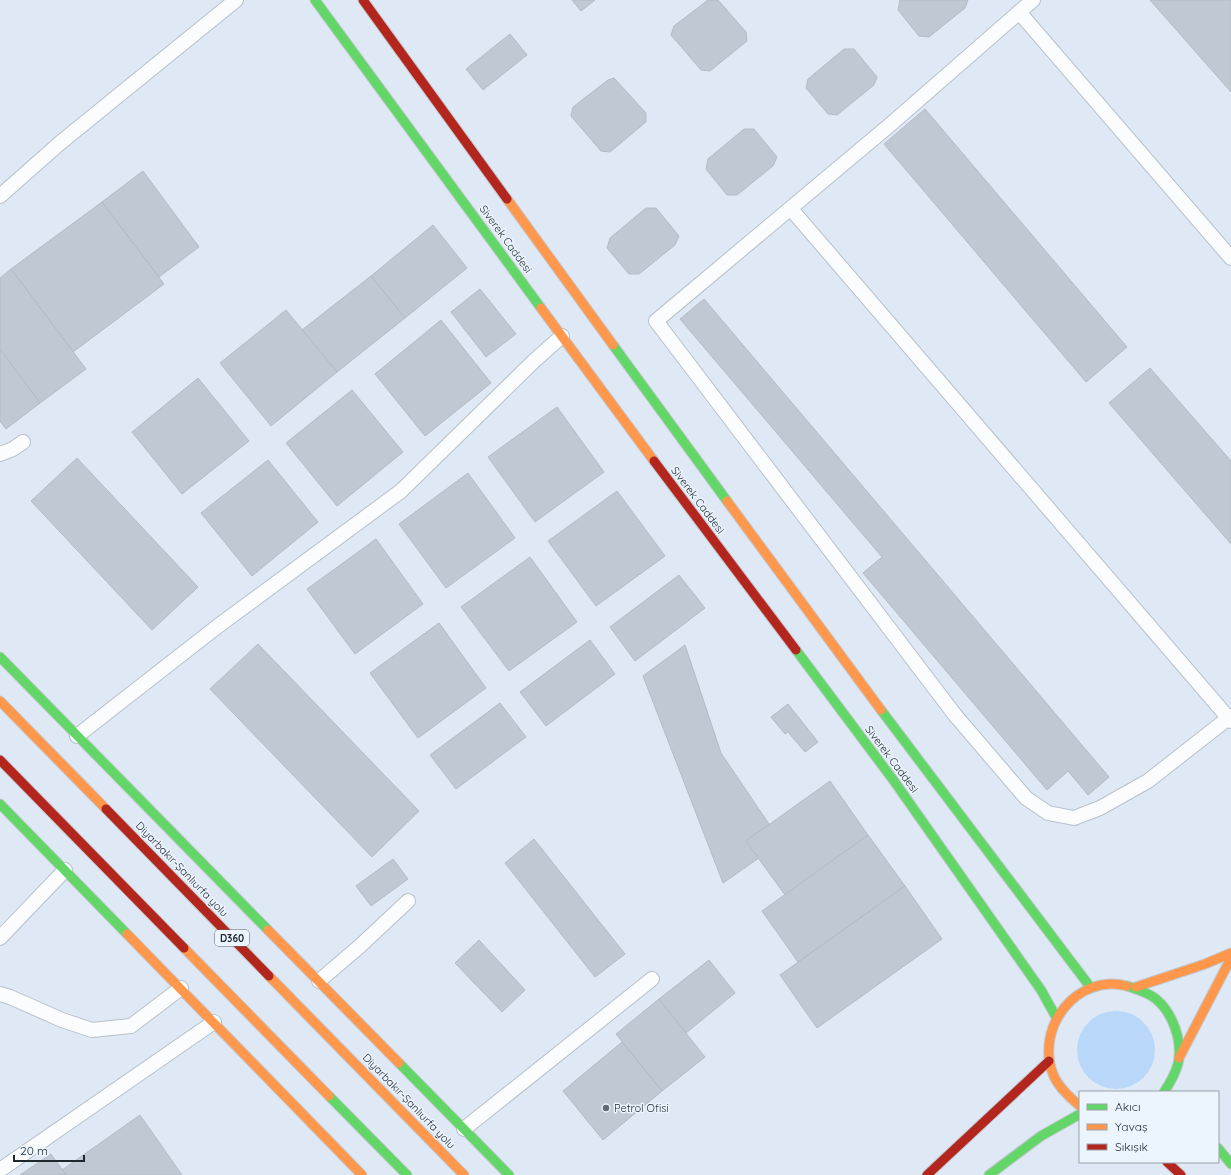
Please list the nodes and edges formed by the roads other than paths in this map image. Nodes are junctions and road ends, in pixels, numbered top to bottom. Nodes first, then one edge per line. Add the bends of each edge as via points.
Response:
1 (236, 0) edge
2 (315, 0) edge
3 (363, 0) edge
4 (1033, 0) edge
5 (1019, 12) junction
6 (0, 196) edge
7 (791, 209) junction
8 (1231, 258) edge
9 (562, 336) junction
10 (23, 442) dead end
11 (0, 454) edge
12 (0, 657) edge
13 (0, 701) edge
14 (1230, 718) edge
15 (77, 736) junction
16 (0, 760) edge
17 (0, 804) edge
18 (65, 870) junction
19 (408, 901) dead end
20 (0, 938) edge
21 (1231, 953) edge
22 (1231, 958) edge
23 (652, 979) dead end
24 (320, 981) junction
25 (181, 988) junction
26 (1091, 988) junction
27 (1136, 988) junction
28 (0, 994) edge
29 (1056, 1017) junction
30 (214, 1022) junction
31 (1179, 1058) junction
32 (1048, 1061) junction
33 (1168, 1090) edge
34 (1079, 1105) edge
35 (1079, 1115) edge
36 (464, 1129) junction
37 (1219, 1149) edge
38 (1168, 1163) edge
39 (1231, 1164) edge
40 (0, 1170) edge
41 (362, 1175) edge
42 (407, 1175) edge
43 (464, 1175) edge
44 (509, 1175) edge
45 (927, 1175) edge
46 (989, 1175) edge
47 (1181, 1175) edge

1 - 6 lane via 66,138
2 - 9 main road, Siverek Caddesi
3 - 26 main road, Siverek Caddesi via 850,669
4 - 5 lane
5 - 7 lane
5 - 8 lane
7 - 14 lane
7 - 14 lane via 656,321 965,727 1026,798 1048,813 1074,818 1100,808 1148,781
9 - 15 lane via 401,491 218,626
9 - 29 main road, Siverek Caddesi via 894,781 1036,983
10 - 11 lane
12 - 15 main road
13 - 43 main road, Diyarbakır-Şanlıurfa yolu / D360
15 - 24 main road
16 - 42 main road
17 - 18 main road
18 - 20 lane
18 - 25 main road
19 - 24 lane
21 - 27 main road
22 - 31 main road
23 - 36 lane
24 - 36 main road
25 - 28 lane via 131,1026 92,1030
25 - 30 main road
26 - 27 main road via 1113,984
26 - 29 main road via 1071,999
27 - 31 main road via 1156,999 1170,1016 1178,1038
29 - 32 main road via 1048,1038
30 - 40 lane
30 - 41 main road
31 - 33 main road
32 - 34 main road via 1056,1082
32 - 45 main road
35 - 46 main road via 1041,1136
36 - 44 main road
37 - 39 main road
38 - 47 main road

